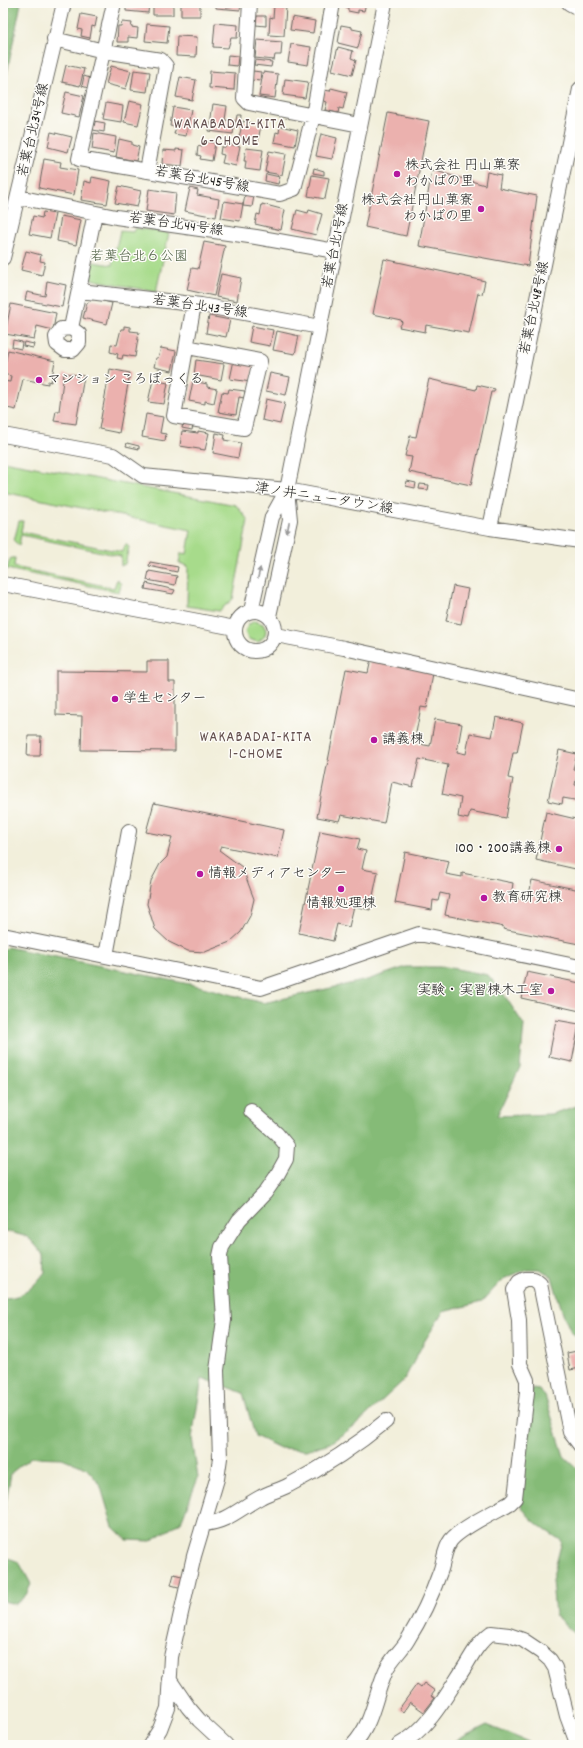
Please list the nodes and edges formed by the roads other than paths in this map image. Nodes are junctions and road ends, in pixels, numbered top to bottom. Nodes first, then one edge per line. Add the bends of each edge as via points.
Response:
1 (64, 3) edge
2 (114, 3) edge
3 (250, 3) edge
4 (333, 3) edge
5 (385, 3) edge
6 (569, 3) edge
7 (580, 9) edge
8 (54, 39) junction
9 (104, 51) junction
10 (580, 89) edge
11 (313, 116) junction
12 (360, 125) junction
13 (147, 171) junction
14 (18, 198) junction
15 (95, 213) junction
16 (335, 251) junction
17 (3, 258) edge
18 (80, 291) junction
19 (194, 304) junction
20 (320, 327) junction
21 (71, 328) dead end
22 (187, 347) junction
23 (3, 435) edge
24 (287, 490) junction
25 (490, 528) junction
26 (580, 541) edge
27 (3, 584) edge
28 (251, 611) junction
29 (269, 616) junction
30 (235, 628) junction
31 (276, 635) junction
32 (580, 700) edge
33 (129, 831) dead end
34 (3, 935) edge
35 (106, 956) junction
36 (580, 967) edge
37 (251, 1111) dead end
38 (386, 1421) dead end
39 (580, 1446) edge
40 (204, 1524) junction
41 (169, 1680) junction
42 (150, 1745) edge
43 (226, 1745) edge
44 (353, 1745) edge
45 (399, 1745) edge
46 (579, 1745) edge

1 - 8 street, 若葉台北34号線
2 - 9 street, 若葉台北45号線
3 - 11 street via 244,98 249,103
4 - 11 street, 若葉台北45号線
5 - 12 street, 若葉台北1号線
6 - 7 street
8 - 9 street
8 - 14 street, 若葉台北34号線
9 - 13 street via 161,60 166,66
9 - 13 street, 若葉台北45号線 via 79,159
10 - 25 street, 若葉台北48号線
11 - 12 street
11 - 13 street, 若葉台北45号線 via 294,189 280,194
12 - 16 street, 若葉台北1号線
14 - 15 street, 若葉台北44号線
14 - 17 street, 若葉台北34号線
15 - 16 street, 若葉台北44号線
15 - 18 street
16 - 20 street, 若葉台北1号線
18 - 19 street, 若葉台北43号線
18 - 21 street
19 - 20 street, 若葉台北43号線
19 - 22 street
20 - 24 street, 若葉台北1号線
22 - 22 street via 174,416 244,428 260,361
23 - 24 street, 津ノ井ニュータウン線 via 113,455 143,476
24 - 25 street, 津ノ井ニュータウン線
28 -> 24 street via 272,517
24 -> 29 street via 290,520
25 - 26 street, 津ノ井ニュータウン線
27 - 30 street
28 - 29 street via 264,612
28 - 30 street via 240,618
29 - 31 street
30 - 31 street via 238,643 250,651 263,650
31 - 32 street
33 - 35 street
34 - 35 street
35 - 36 street via 261,988 419,934
37 - 40 street via 287,1146 286,1159 265,1193 239,1220 222,1247 220,1256 224,1320 217,1370 220,1458 217,1479
38 - 40 street via 332,1461 288,1486 261,1497 217,1523
39 - 44 street via 570,1432 540,1284 534,1278 525,1279 518,1282 514,1290 519,1320 520,1364 527,1380 515,1498 461,1531 450,1541 436,1583 407,1642 386,1670 371,1718
40 - 41 street via 170,1657
41 - 42 street via 168,1708
41 - 43 street via 199,1720
45 - 46 street via 410,1739 429,1720 476,1648 491,1633 523,1640 550,1660 555,1668 567,1716

